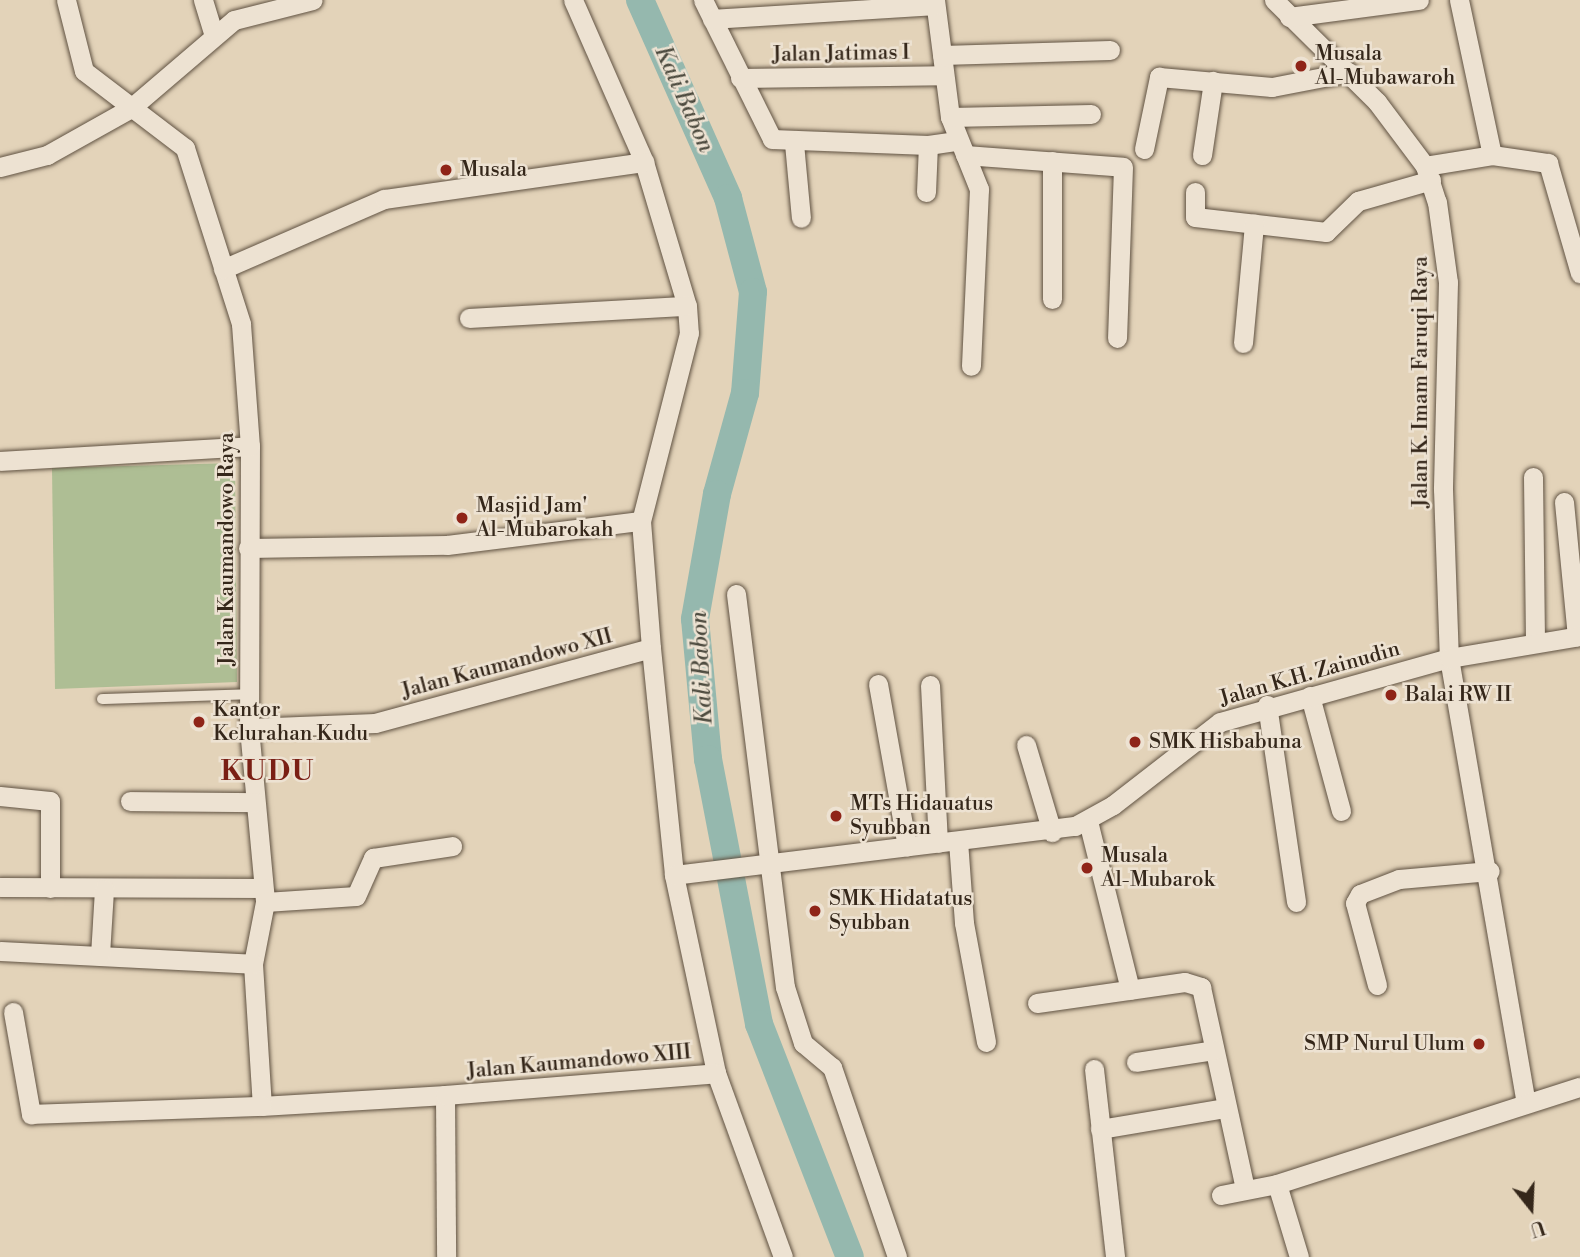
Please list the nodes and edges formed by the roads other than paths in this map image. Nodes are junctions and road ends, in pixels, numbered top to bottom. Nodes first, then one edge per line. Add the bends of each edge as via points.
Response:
1 (66, 0) edge
2 (203, 0) edge
3 (313, 0) edge
4 (573, 0) edge
5 (703, 0) edge
6 (1274, 0) edge
7 (1419, 0) edge
8 (1459, 0) edge
9 (935, 3) edge
10 (272, 5) edge
11 (1289, 17) junction
12 (712, 19) junction
13 (213, 33) junction
14 (1110, 50) dead end
15 (942, 65) junction
16 (1349, 72) junction
17 (740, 78) junction
18 (1213, 80) junction
19 (131, 108) junction
20 (1091, 114) dead end
21 (950, 117) junction
22 (794, 143) junction
23 (928, 145) junction
24 (961, 148) junction
25 (1144, 149) dead end
26 (1202, 155) dead end
27 (1492, 155) junction
28 (1052, 161) junction
29 (644, 162) junction
30 (0, 167) edge
31 (1428, 173) junction
32 (926, 192) dead end
33 (1195, 192) dead end
34 (1572, 207) edge
35 (801, 218) dead end
36 (1254, 224) junction
37 (223, 269) junction
38 (1580, 273) edge
39 (1052, 299) dead end
40 (687, 306) junction
41 (469, 318) dead end
42 (1117, 338) dead end
43 (1243, 343) dead end
44 (971, 366) dead end
45 (250, 446) junction
46 (0, 461) edge
47 (1533, 477) dead end
48 (1564, 502) dead end
49 (641, 521) junction
50 (248, 548) junction
51 (736, 594) dead end
52 (1579, 636) edge
53 (1535, 642) junction
54 (651, 648) junction
55 (1449, 658) junction
56 (878, 684) dead end
57 (930, 685) dead end
58 (251, 694) junction
59 (1310, 696) junction
60 (102, 699) dead end
61 (1267, 705) junction
62 (249, 728) junction
63 (1026, 746) dead end
64 (0, 796) edge
65 (130, 801) dead end
66 (254, 802) junction
67 (1341, 811) dead end
68 (1088, 821) junction
69 (1052, 832) junction
70 (948, 842) junction
71 (452, 846) dead end
72 (907, 846) junction
73 (768, 862) junction
74 (1490, 872) junction
75 (676, 874) junction
76 (0, 887) edge
77 (50, 888) junction
78 (104, 889) junction
79 (264, 895) junction
80 (1296, 902) dead end
81 (0, 951) edge
82 (100, 955) junction
83 (253, 964) junction
84 (1377, 985) dead end
85 (1130, 990) junction
86 (1037, 1003) dead end
87 (13, 1012) dead end
88 (986, 1042) dead end
89 (1214, 1050) junction
90 (1136, 1062) dead end
91 (1094, 1069) dead end
92 (716, 1073) junction
93 (1580, 1087) edge
94 (445, 1095) junction
95 (1526, 1102) junction
96 (262, 1106) junction
97 (1225, 1108) junction
98 (1100, 1129) junction
99 (1277, 1184) junction
100 (1245, 1189) junction
101 (1221, 1195) dead end
102 (446, 1257) edge
103 (783, 1257) edge
104 (897, 1257) edge
105 (1115, 1257) edge
106 (1299, 1257) edge

1 - 19 street, Jalan Kaumandowo Raya via 83,71
2 - 13 street
3 - 10 street
4 - 29 street
5 - 12 street
6 - 11 street
7 - 11 street
8 - 27 street
9 - 12 street
9 - 15 street
10 - 13 street
11 - 16 street
12 - 17 street
13 - 19 street
14 - 15 street, Jalan Jatimas I
15 - 17 street, Jalan Jatimas I
15 - 21 street
16 - 18 street via 1272,87
16 - 31 street
17 - 22 street via 764,131
18 - 25 street via 1158,78
18 - 26 street
19 - 30 street via 47,155
19 - 37 street, Jalan Kaumandowo Raya via 185,148
20 - 21 street
21 - 24 street
22 - 23 street
22 - 35 street
23 - 24 street
23 - 32 street
24 - 28 street
24 - 44 street via 979,189
27 - 31 street
27 - 34 street via 1548,163
28 - 39 street
28 - 42 street via 1125,170
29 - 37 street via 384,199
29 - 40 street
31 - 36 street via 1358,201 1326,232
31 - 55 street, Jalan K. Imam Faruqi Raya via 1448,282 1443,489
33 - 36 street via 1195,217
34 - 38 street
36 - 43 street
37 - 45 street, Jalan Kaumandowo Raya via 243,340
40 - 41 street
40 - 49 street via 687,344
45 - 46 street
45 - 50 street, Jalan Kaumandowo Raya
47 - 53 street
48 - 52 street
49 - 50 street via 447,545
49 - 54 street
50 - 58 street, Jalan Kaumandowo Raya
51 - 73 street
52 - 53 street, Jalan K.H. Zainudin
53 - 55 street, Jalan K.H. Zainudin
54 - 62 street, Jalan Kaumandowo XII via 375,723
54 - 75 street
55 - 59 street, Jalan K.H. Zainudin
55 - 74 street
56 - 72 street
57 - 70 street
58 - 60 lane
58 - 62 street, Jalan Kaumandowo Raya
59 - 61 street, Jalan K.H. Zainudin
59 - 67 street
61 - 68 street, Jalan K.H. Zainudin via 1220,722
61 - 80 street
62 - 66 street, Jalan Kaumandowo Raya
63 - 69 street
64 - 77 street via 50,801
65 - 66 street
66 - 79 street, Jalan Kaumandowo Raya
68 - 69 street, Jalan K.H. Zainudin
68 - 85 street
69 - 70 street, Jalan K.H. Zainudin
70 - 72 street, Jalan K.H. Zainudin
70 - 88 street
71 - 79 street via 373,858 356,896
72 - 73 street, Jalan K.H. Zainudin
73 - 75 street, Jalan K.H. Zainudin
73 - 104 street via 785,986 802,1040 832,1067
74 - 84 street via 1399,879 1360,894 1355,903
74 - 95 street
75 - 92 street
76 - 77 street
77 - 78 street
78 - 79 street
78 - 82 street
79 - 83 street, Jalan Kaumandowo Raya
81 - 82 street
82 - 83 street
83 - 96 street, Jalan Kaumandowo Raya
85 - 86 street
85 - 89 street via 1185,982 1201,987
87 - 96 street via 31,1114
89 - 90 street
89 - 97 street
91 - 98 street
92 - 94 street, Jalan Kaumandowo XIII
92 - 103 street
93 - 95 street
94 - 96 street
94 - 102 street
95 - 99 street
97 - 98 street
97 - 100 street
98 - 105 street
99 - 100 street
99 - 106 street
100 - 101 street

